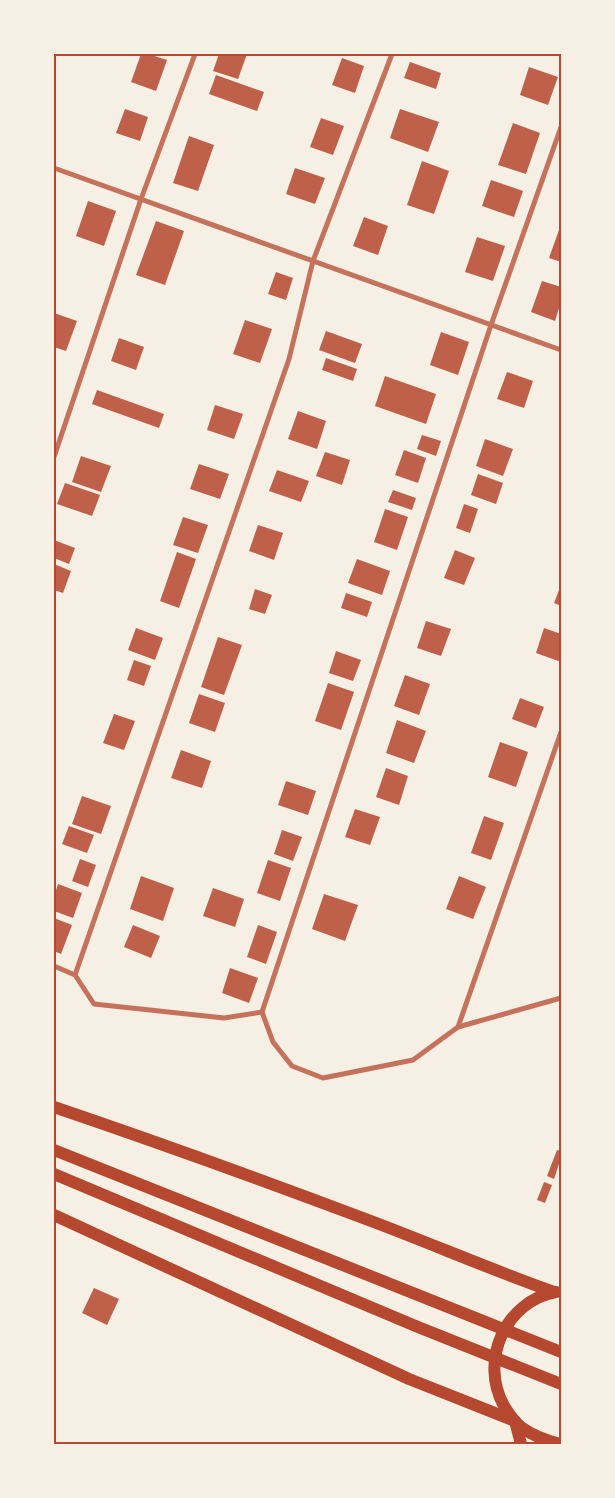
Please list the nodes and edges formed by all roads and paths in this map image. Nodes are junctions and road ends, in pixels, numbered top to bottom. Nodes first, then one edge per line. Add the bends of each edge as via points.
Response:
1 (195, 54) edge
2 (392, 54) edge
3 (561, 127) edge
4 (54, 168) edge
5 (141, 199) junction
6 (313, 261) junction
7 (491, 325) junction
8 (561, 350) edge
9 (54, 457) edge
10 (561, 732) edge
11 (54, 966) edge
12 (75, 975) junction
13 (561, 998) edge
14 (262, 1012) junction
15 (458, 1027) junction
16 (54, 1106) edge
17 (54, 1150) edge
18 (54, 1174) edge
19 (54, 1216) edge
20 (558, 1292) edge
21 (561, 1352) edge
22 (561, 1384) edge
23 (515, 1421) junction
24 (521, 1444) edge
25 (560, 1444) edge

1 - 5 street
2 - 6 street
3 - 7 street
4 - 5 street
5 - 6 street
5 - 9 street
6 - 7 street
6 - 12 street via 286,368
7 - 8 street
7 - 14 street
10 - 15 street
11 - 12 street
12 - 14 street via 94,1004 224,1018
13 - 15 street
14 - 15 street via 273,1042 292,1066 323,1078 413,1060
16 - 20 main road
17 - 21 main road
18 - 22 main road
19 - 23 main road via 409,1379
20 - 23 main road via 541,1296 524,1306 500,1338 494,1357 494,1377 499,1397
23 - 24 main road
23 - 25 main road via 540,1439

